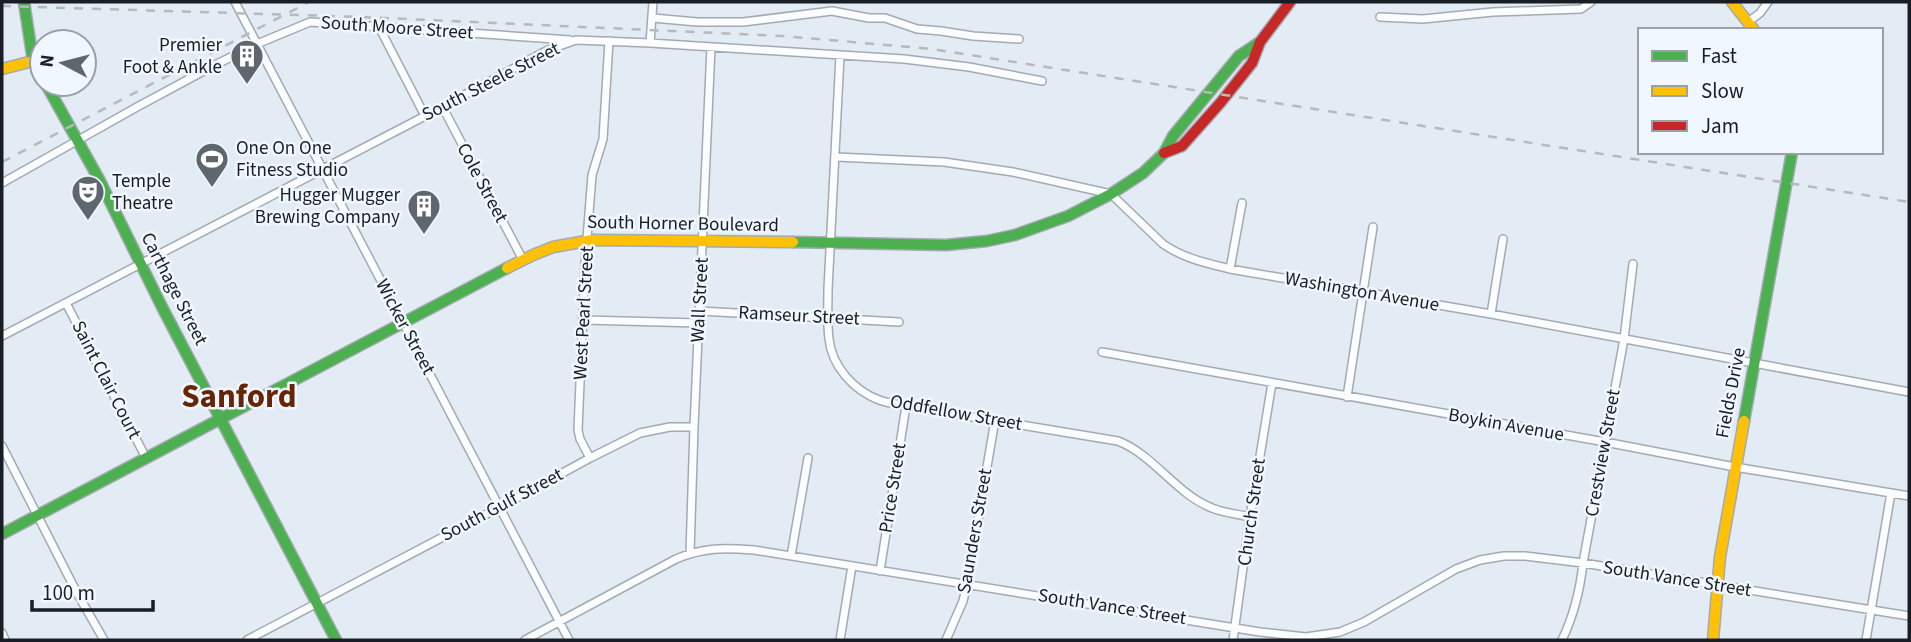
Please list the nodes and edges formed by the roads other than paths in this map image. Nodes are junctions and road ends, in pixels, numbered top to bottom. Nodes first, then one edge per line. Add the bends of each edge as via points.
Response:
1 (24, 2) edge
2 (235, 2) edge
3 (653, 2) edge
4 (1290, 2) edge
5 (1591, 2) edge
6 (1732, 2) edge
7 (1768, 2) edge
8 (1380, 17) dead end
9 (653, 18) junction
10 (1751, 26) edge
11 (379, 27) junction
12 (28, 28) edge
13 (1019, 39) dead end
14 (576, 40) junction
15 (609, 41) junction
16 (650, 43) junction
17 (257, 44) junction
18 (711, 47) junction
19 (840, 56) junction
20 (28, 62) edge
21 (2, 69) edge
22 (1042, 81) dead end
23 (54, 98) edge
24 (442, 106) junction
25 (425, 116) junction
26 (78, 140) junction
27 (1792, 154) edge
28 (836, 157) junction
29 (322, 169) junction
30 (2, 183) edge
31 (1111, 194) junction
32 (1242, 203) dead end
33 (1373, 227) dead end
34 (587, 239) junction
35 (1503, 239) dead end
36 (702, 241) junction
37 (830, 244) junction
38 (523, 260) junction
39 (141, 264) junction
40 (1633, 264) dead end
41 (1230, 269) junction
42 (1363, 293) junction
43 (65, 303) junction
44 (699, 311) junction
45 (1491, 314) junction
46 (829, 318) junction
47 (584, 320) junction
48 (403, 322) junction
49 (899, 322) dead end
50 (699, 323) junction
51 (2, 335) edge
52 (1624, 339) junction
53 (1102, 352) dead end
54 (1754, 364) junction
55 (1272, 383) junction
56 (1909, 391) edge
57 (1347, 397) junction
58 (906, 406) junction
59 (220, 418) junction
60 (995, 420) junction
61 (694, 427) junction
62 (1605, 442) junction
63 (2, 446) edge
64 (146, 458) junction
65 (590, 458) junction
66 (808, 458) dead end
67 (1735, 467) junction
68 (1891, 493) junction
69 (1909, 496) edge
70 (500, 507) junction
71 (37, 516) junction
72 (1250, 517) junction
73 (2, 534) edge
74 (690, 553) junction
75 (791, 556) junction
76 (1583, 563) junction
77 (852, 566) junction
78 (880, 571) junction
79 (967, 584) junction
80 (1717, 586) junction
81 (317, 604) junction
82 (1871, 609) junction
83 (1909, 616) edge
84 (560, 622) junction
85 (1235, 628) junction
86 (2, 633) edge
87 (5, 640) edge
88 (104, 640) edge
89 (247, 640) edge
90 (336, 640) edge
91 (525, 640) edge
92 (569, 640) edge
93 (839, 640) edge
94 (946, 640) edge
95 (1233, 640) edge
96 (1562, 640) edge
97 (1713, 640) edge
98 (1866, 640) edge

1 - 12 main road
2 - 17 street, Wicker Street
3 - 9 street
4 - 31 main road, South Horner Boulevard via 1260,42 1252,62 1182,146 1164,153
5 - 8 street via 1581,9 1423,19
6 - 10 main road
7 - 10 street
9 - 13 street via 743,22 832,11 884,18 917,29
9 - 16 street
11 - 14 street, South Moore Street
11 - 17 street, South Moore Street via 310,22
11 - 25 street
14 - 15 street, South Steele Street
14 - 24 street, South Steele Street
15 - 16 street, South Steele Street
15 - 34 street, West Pearl Street via 604,131 592,175
16 - 18 street, South Steele Street
17 - 26 street, South Moore Street
17 - 29 street, Wicker Street
18 - 19 street, South Steele Street
18 - 36 street, Wall Street
19 - 22 street, South Steele Street via 969,67
19 - 28 street, Oddfellow Street
20 - 21 main road
23 - 26 main road, Carthage Street
24 - 25 street, South Steele Street
24 - 38 street, Cole Street
25 - 29 street, South Steele Street
26 - 30 street, South Moore Street
26 - 39 main road, Carthage Street
27 - 54 main road, Fields Drive
28 - 31 street via 944,162
28 - 37 street, Oddfellow Street
29 - 39 street, South Steele Street
29 - 48 street, Wicker Street
31 - 37 main road, South Horner Boulevard via 1046,224 987,241 922,246
31 - 41 street, Washington Avenue via 1171,250
32 - 41 street
33 - 42 street
34 - 36 main road, South Horner Boulevard
34 - 38 main road, South Horner Boulevard via 553,246
34 - 47 street, West Pearl Street
35 - 45 street
36 - 37 main road, South Horner Boulevard
36 - 44 street, Wall Street
37 - 46 street, Oddfellow Street
38 - 48 main road, South Horner Boulevard
39 - 43 street, South Steele Street
39 - 59 main road, Carthage Street
40 - 52 street, Crestview Street
41 - 42 street, Washington Avenue
42 - 45 street, Washington Avenue
42 - 57 street
43 - 51 street, South Steele Street
43 - 64 street, Saint Clair Court
44 - 46 street, Ramseur Street
44 - 50 street, Wall Street
45 - 52 street, Washington Avenue
46 - 49 street, Ramseur Street
46 - 58 street, Oddfellow Street via 829,342 843,374 864,393
47 - 50 street
47 - 65 street, West Pearl Street via 578,430
48 - 59 main road, South Horner Boulevard
48 - 70 street, Wicker Street
50 - 61 street, Wall Street
52 - 54 street, Washington Avenue
52 - 62 street, Crestview Street
53 - 55 street, Boykin Avenue
54 - 56 street, Washington Avenue
54 - 67 main road, Fields Drive
55 - 57 street, Boykin Avenue
55 - 72 street, Church Street
57 - 62 street, Boykin Avenue
58 - 60 street, Oddfellow Street
58 - 78 street, Price Street
59 - 64 main road, South Horner Boulevard
59 - 81 main road, Carthage Street
60 - 72 street, Oddfellow Street via 1131,446 1211,508
60 - 79 street, Saunders Street
61 - 65 street, South Gulf Street via 639,433
61 - 74 street, Wall Street
62 - 67 street, Boykin Avenue
62 - 76 street, Crestview Street
63 - 71 street
64 - 71 main road, South Horner Boulevard
65 - 70 street, South Gulf Street
66 - 75 street
67 - 68 street, Boykin Avenue
67 - 80 main road, Fields Drive
68 - 69 street, Boykin Avenue
68 - 82 street
70 - 81 street, South Gulf Street
70 - 84 street, Wicker Street
71 - 73 main road, South Horner Boulevard
71 - 88 street
72 - 85 street, Church Street
74 - 75 street, South Vance Street via 718,548
74 - 84 street, South Vance Street
75 - 77 street, South Vance Street
76 - 80 street, South Vance Street
76 - 85 street, South Vance Street via 1525,556 1480,560 1340,632 1306,637
76 - 96 street, Crestview Street via 1573,617
77 - 78 street, South Vance Street
77 - 93 street
78 - 79 street, South Vance Street
79 - 85 street, South Vance Street
79 - 94 street, Saunders Street
80 - 82 street, South Vance Street
80 - 97 main road, Fields Drive
81 - 89 street, South Gulf Street
81 - 90 main road, Carthage Street
82 - 83 street, South Vance Street
82 - 98 street
84 - 91 street, South Vance Street
84 - 92 street, Wicker Street
85 - 95 street, Church Street
86 - 87 street

